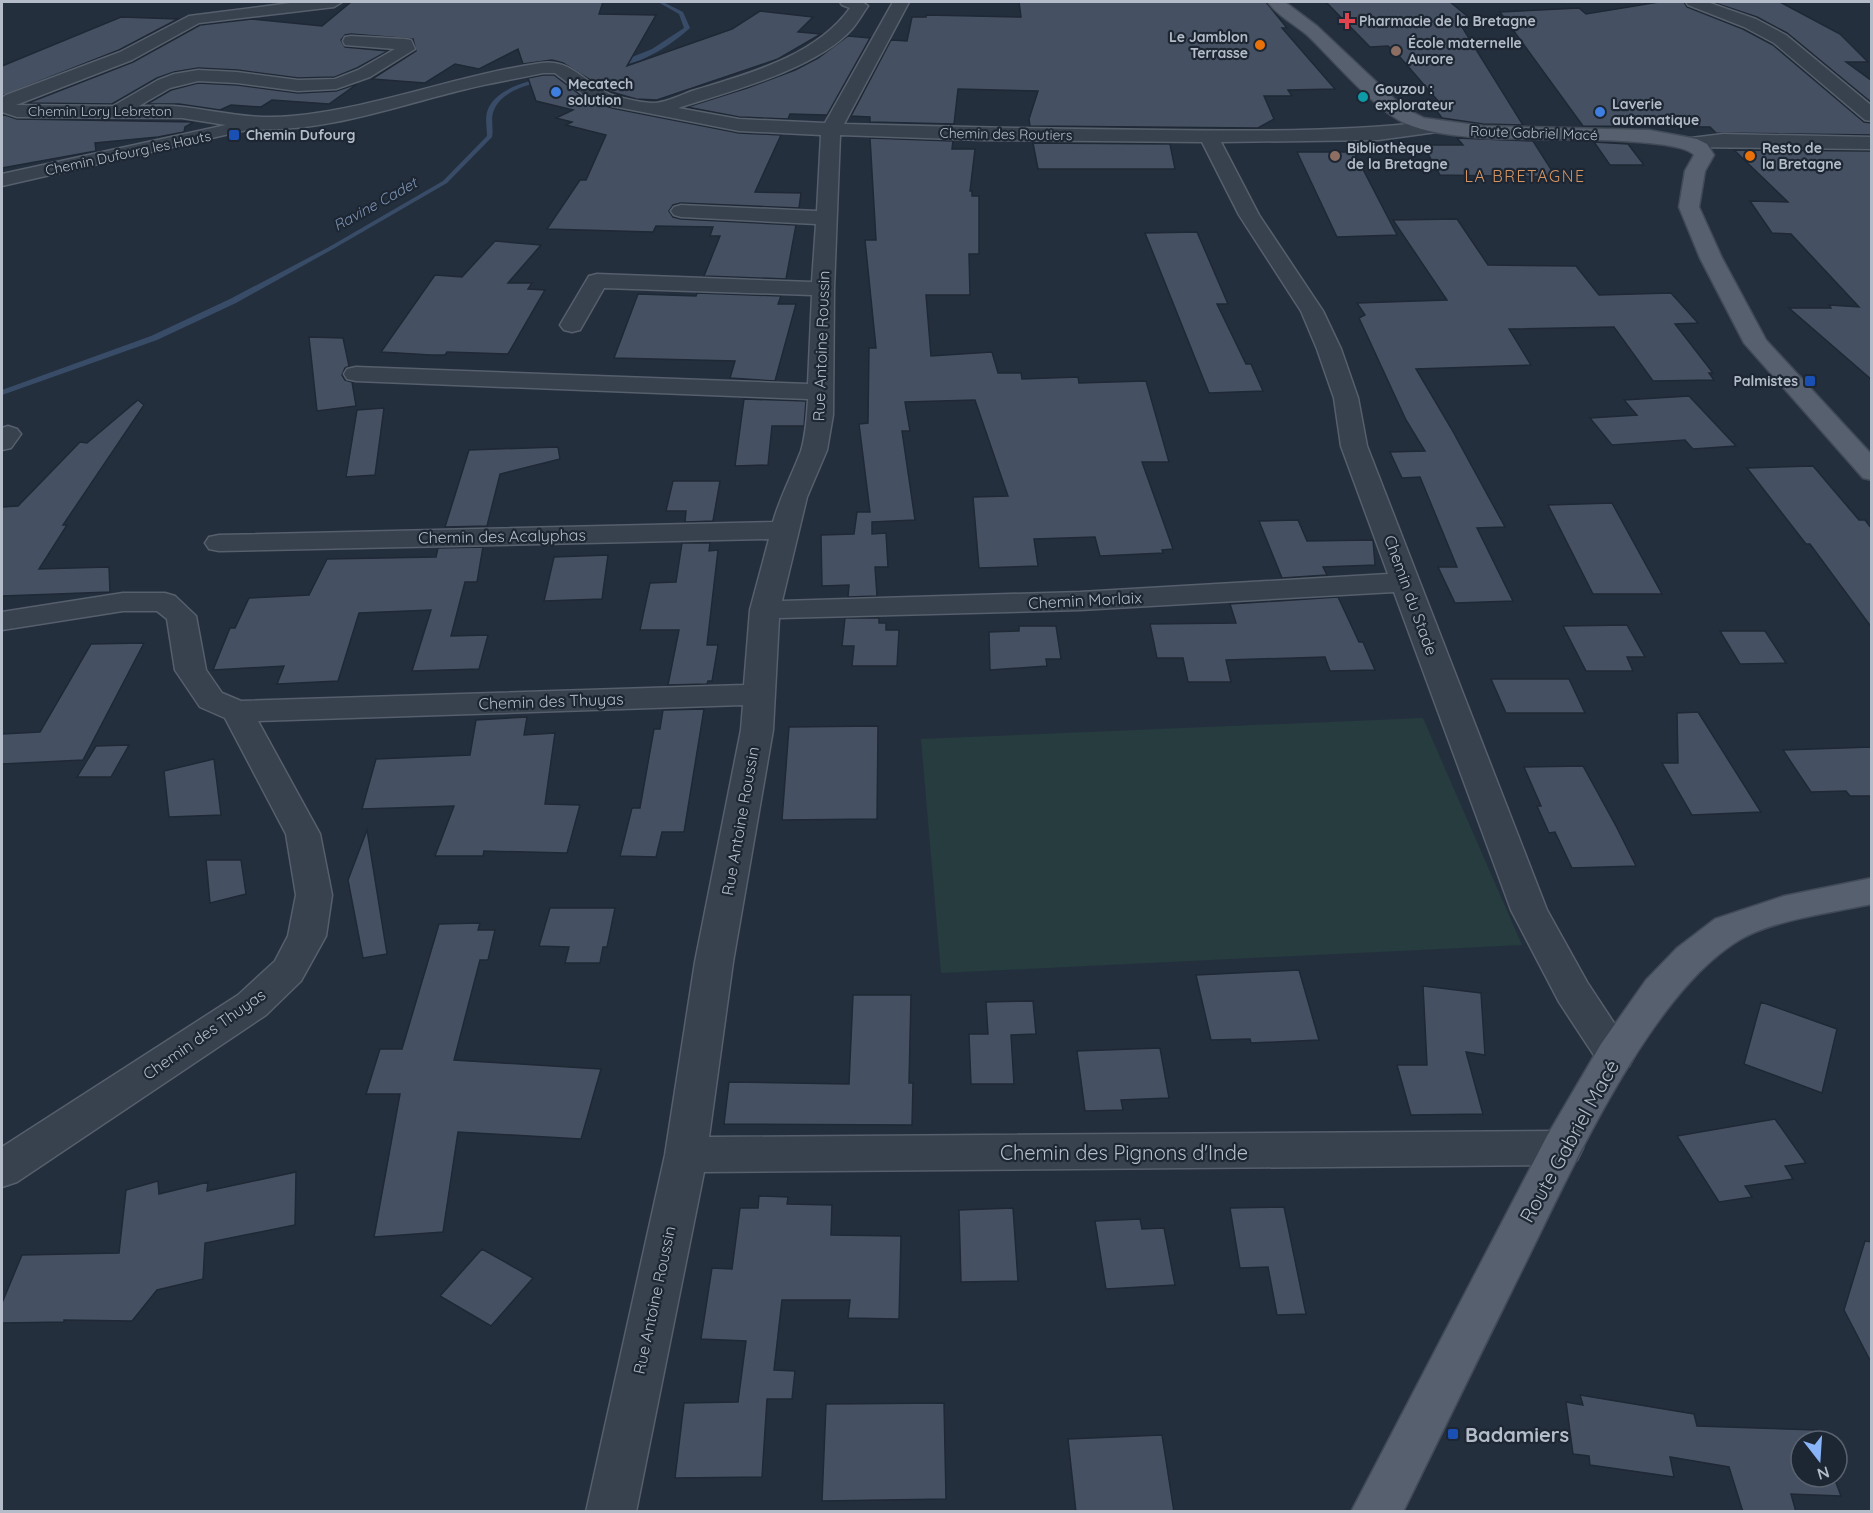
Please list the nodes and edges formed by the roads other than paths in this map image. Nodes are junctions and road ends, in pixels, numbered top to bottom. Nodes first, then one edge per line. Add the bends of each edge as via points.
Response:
1 (334, 2) edge
2 (848, 2) edge
3 (901, 2) edge
4 (1276, 2) edge
5 (1694, 2) edge
6 (351, 41) dead end
7 (580, 84) joint
8 (652, 110) junction
9 (119, 111) junction
10 (1872, 116) edge
11 (253, 124) junction
12 (1437, 127) junction
13 (831, 130) junction
14 (1209, 136) junction
15 (1690, 143) junction
16 (1872, 143) edge
17 (2, 180) edge
18 (681, 211) dead end
19 (827, 218) junction
20 (823, 289) junction
21 (572, 325) dead end
22 (356, 374) dead end
23 (820, 392) junction
24 (1872, 472) edge
25 (785, 530) junction
26 (219, 543) dead end
27 (1405, 583) junction
28 (765, 610) junction
29 (2, 621) edge
30 (758, 695) junction
31 (237, 711) junction
32 (1872, 891) edge
33 (1615, 1055) junction
34 (1562, 1148) junction
35 (686, 1155) junction
36 (2, 1169) edge
37 (611, 1512) edge
38 (1376, 1512) edge

1 - 9 street, Chemin Lory Lebreton via 195,19 126,56 12,99 3,106 17,111
2 - 8 street via 860,6 854,19 821,47 789,64
3 - 13 street
4 - 12 main road, Route Gabriel Macé via 1397,112
5 - 10 street via 1780,39
6 - 9 street via 394,42 405,44 406,49 360,76 334,84 304,86 183,77 167,82
7 - 8 street, Chemin des Routiers via 612,101
7 - 11 street, Chemin Lory Lebreton via 551,68 462,84 330,118
8 - 13 street, Chemin des Routiers via 739,125
9 - 11 street, Chemin Lory Lebreton via 182,112
11 - 17 street, Chemin Dufourg les Hauts
12 - 14 street, Chemin des Routiers via 1378,134
12 - 15 main road, Route Gabriel Macé via 1505,133 1649,136
13 - 14 street, Chemin des Routiers
13 - 19 street, Rue Antoine Roussin
14 - 27 street, Chemin du Stade via 1250,215 1312,311 1329,349 1346,398 1354,446
15 - 16 street
15 - 24 main road via 1704,155 1695,171 1689,207 1756,343
18 - 19 street
19 - 20 street, Rue Antoine Roussin
20 - 21 street via 597,281
20 - 23 street, Rue Antoine Roussin
22 - 23 street
23 - 25 street, Rue Antoine Roussin via 814,450 793,497
25 - 26 street, Chemin des Acalyphas
25 - 28 street, Rue Antoine Roussin
27 - 28 street, Chemin Morlaix via 1080,601
27 - 33 street, Chemin du Stade via 1529,910 1573,992
28 - 30 street, Rue Antoine Roussin
29 - 31 street, Chemin des Thuyas via 123,602 165,602 181,616 191,670 211,700
30 - 31 street, Chemin des Thuyas
30 - 35 street, Rue Antoine Roussin via 756,730 714,962
31 - 36 street, Chemin des Thuyas via 303,834 314,895 307,936 288,971 252,1005
32 - 33 main road, Route Gabriel Macé via 1784,909 1728,929 1690,958 1660,990
33 - 34 main road, Route Gabriel Macé
34 - 35 street, Chemin des Pignons d'Inde
34 - 38 main road, Route Gabriel Macé
35 - 37 street, Rue Antoine Roussin

